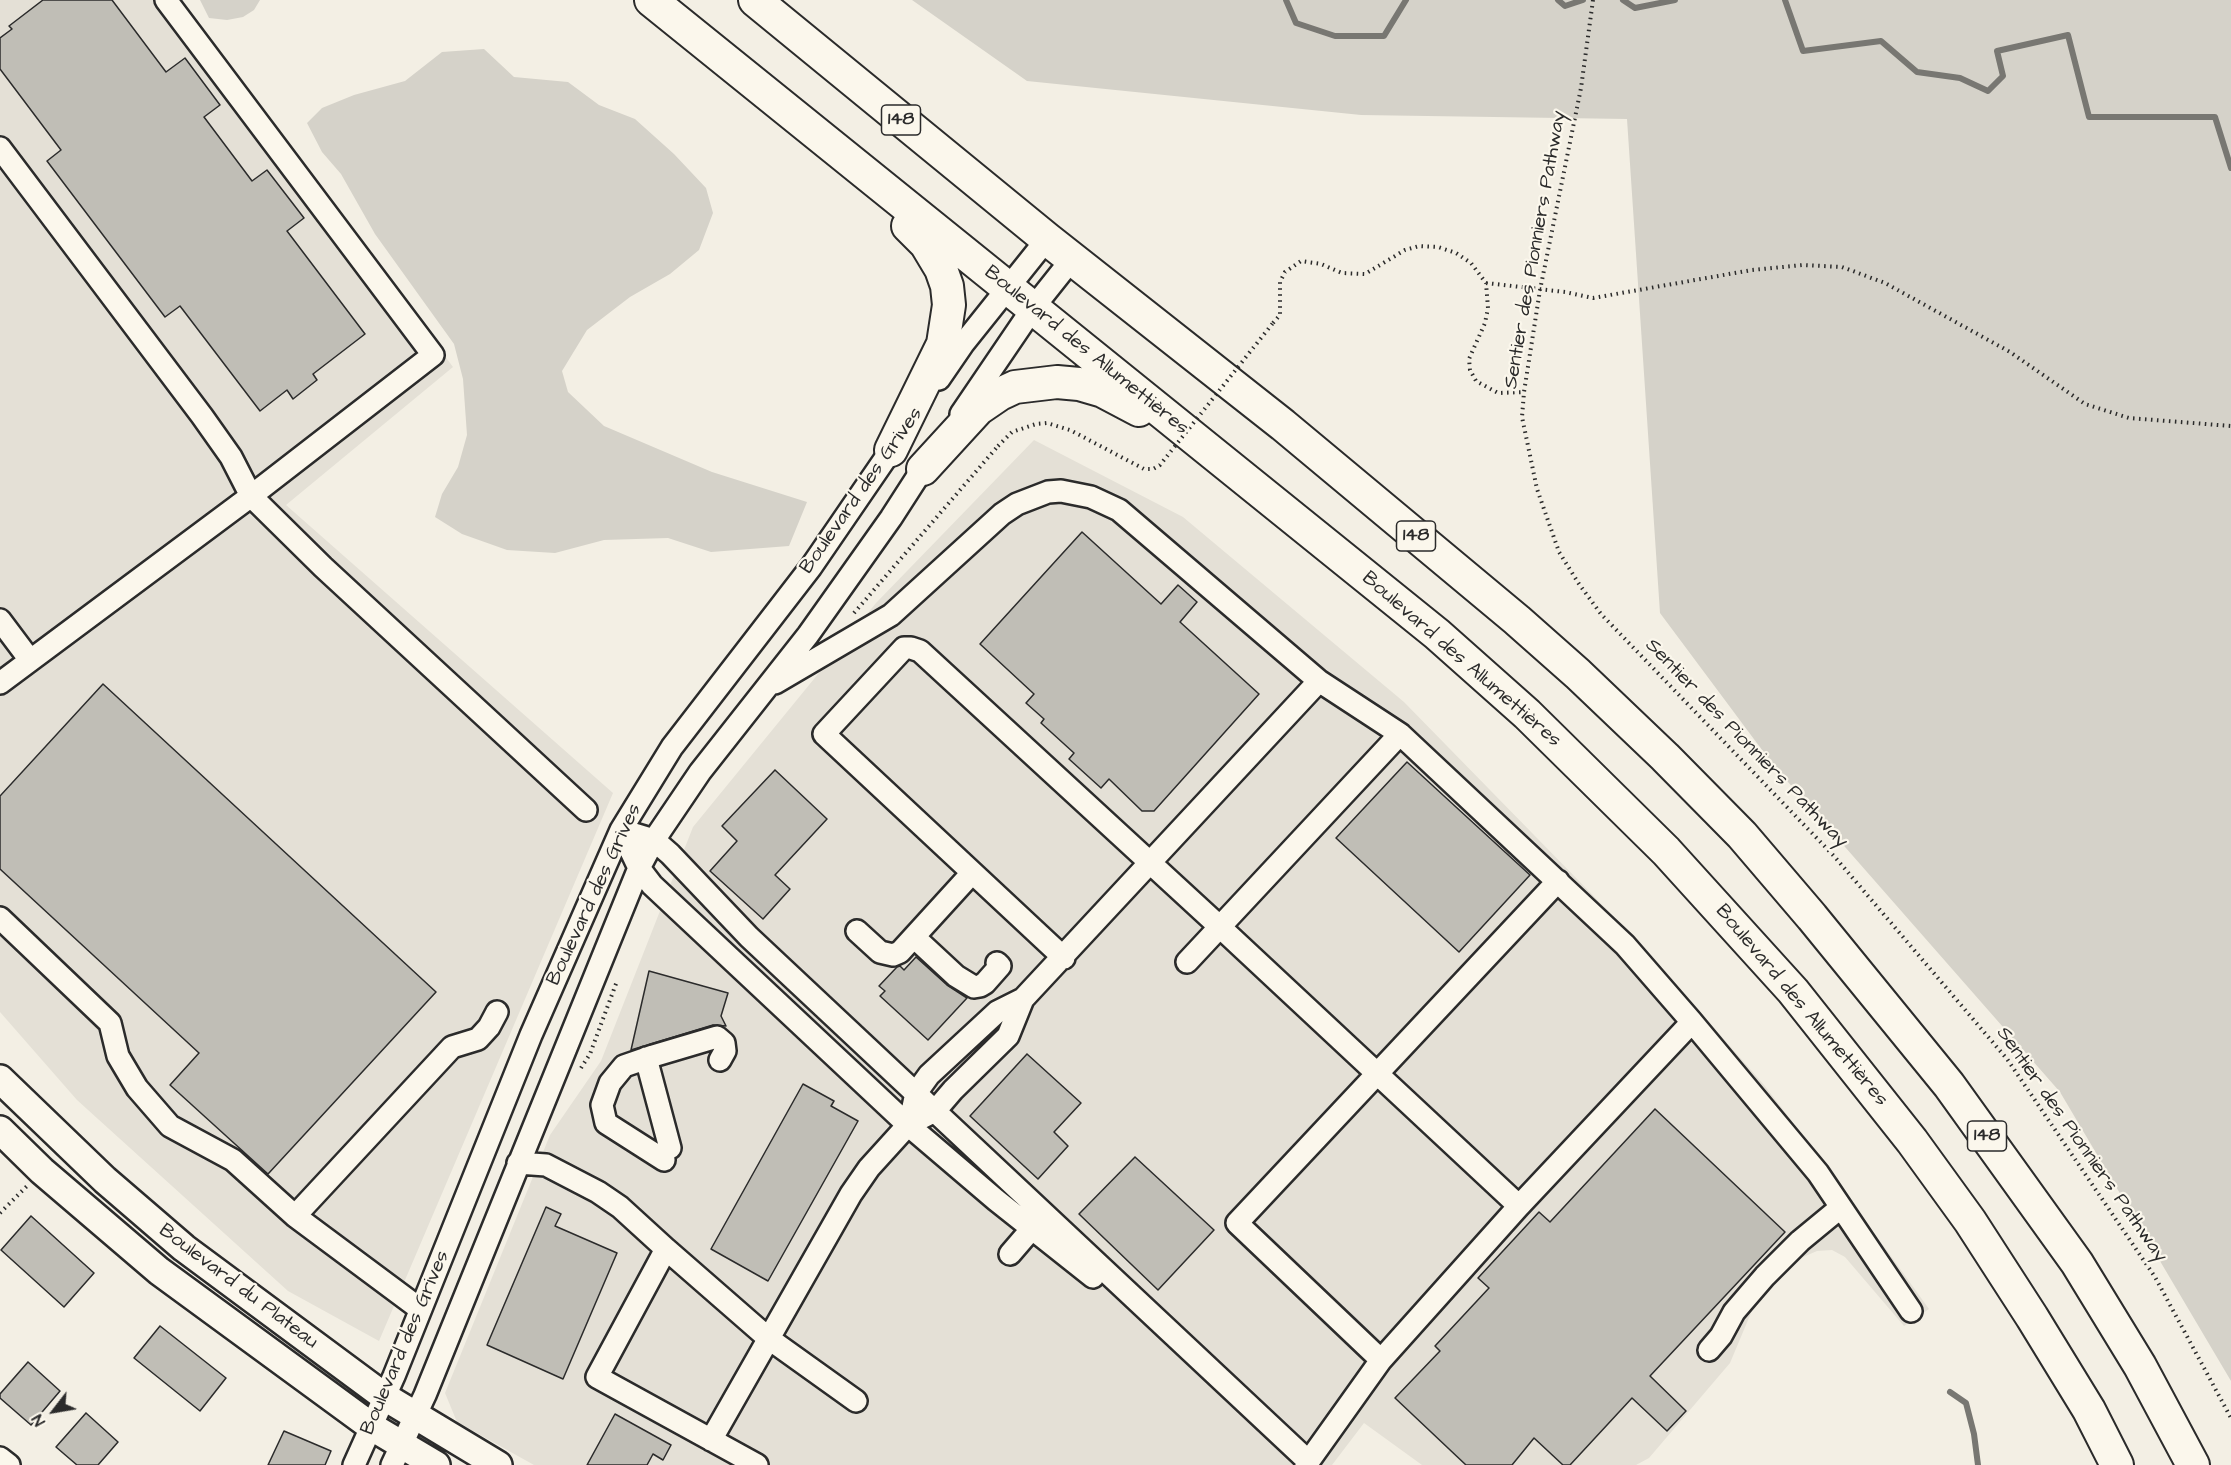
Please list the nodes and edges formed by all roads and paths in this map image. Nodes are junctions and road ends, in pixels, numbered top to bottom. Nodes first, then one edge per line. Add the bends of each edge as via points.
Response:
1 (166, 0) edge
2 (651, 0) edge
3 (755, 0) edge
4 (1593, 0) edge
5 (809, 129) junction
6 (0, 148) edge
7 (1047, 240) junction
8 (1072, 259) junction
9 (1486, 283) junction
10 (1008, 287) junction
11 (1540, 290) junction
12 (1033, 308) junction
13 (1524, 392) junction
14 (2231, 426) edge
15 (998, 447) dead end
16 (891, 450) junction
17 (1209, 450) junction
18 (923, 469) junction
19 (251, 496) junction
20 (0, 620) edge
21 (30, 660) junction
22 (1319, 681) junction
23 (0, 683) edge
24 (769, 686) junction
25 (1400, 734) junction
26 (586, 810) dead end
27 (621, 830) junction
28 (654, 840) junction
29 (1149, 862) junction
30 (639, 868) junction
31 (972, 873) junction
32 (1558, 881) junction
33 (0, 918) edge
34 (1220, 927) junction
35 (857, 932) dead end
36 (914, 937) junction
37 (1064, 958) junction
38 (1187, 962) dead end
39 (997, 963) dead end
40 (1023, 999) junction
41 (497, 1012) dead end
42 (1692, 1022) junction
43 (646, 1058) junction
44 (720, 1060) dead end
45 (1378, 1073) junction
46 (0, 1079) edge
47 (916, 1093) junction
48 (935, 1111) junction
49 (908, 1125) junction
50 (0, 1130) edge
51 (518, 1163) junction
52 (42, 1171) junction
53 (1519, 1206) junction
54 (1840, 1208) junction
55 (0, 1213) edge
56 (295, 1216) junction
57 (1038, 1221) junction
58 (666, 1249) junction
59 (1010, 1254) dead end
60 (420, 1309) junction
61 (1911, 1311) dead end
62 (768, 1338) junction
63 (1709, 1350) dead end
64 (1381, 1360) junction
65 (385, 1397) junction
66 (856, 1401) dead end
67 (415, 1417) junction
68 (2231, 1418) edge
69 (372, 1426) junction
70 (711, 1440) junction
71 (397, 1456) edge
72 (0, 1458) edge
73 (1307, 1463) edge
74 (9, 1465) edge
75 (354, 1465) edge
76 (436, 1465) edge
77 (498, 1465) edge
78 (757, 1465) edge
79 (2117, 1465) edge
80 (2193, 1465) edge

1 - 19 street via 433,355
2 - 5 highway, Boulevard des Allumettières
3 - 7 highway, 148
4 - 11 path, Sentier des Pionniers Pathway via 1581,88
5 - 10 highway, Boulevard des Allumettières
5 - 16 highway via 926,244 947,286 949,305 943,344
6 - 19 street via 202,416 231,457
7 - 8 highway, 148
7 - 10 street, Boulevard des Grives
8 - 12 street, Boulevard des Grives
8 - 80 highway, 148 via 1282,425 1517,620 1632,724 1742,836 1882,1000 2001,1156 2077,1263 2140,1366
9 - 11 path
9 - 13 path via 1488,308 1469,359 1470,370 1476,381 1498,393
9 - 15 path, bridge via 1471,263 1438,247 1405,250 1365,274 1342,273 1301,261 1280,282 1280,315 1160,465 1144,469 1070,430 1047,423 1012,432
10 - 12 highway, Boulevard des Allumettières
10 - 16 street, Boulevard des Grives
11 - 13 path, Sentier des Pionniers Pathway
11 - 14 path via 1593,298 1752,270 1803,265 1842,267 1885,283 2010,352 2085,404 2129,418
12 - 17 highway, Boulevard des Allumettières
12 - 18 street, Boulevard des Grives
13 - 68 path, Sentier des Pionniers Pathway via 1522,417 1537,489 1560,552 1579,584 1601,614 1834,856 2007,1059 2155,1277
16 - 27 street, Boulevard des Grives via 811,567 672,747
17 - 18 highway via 1103,391 1057,382 1015,387 1000,394 978,409
17 - 79 highway, Boulevard des Allumettières via 1429,627 1527,714 1732,922 1851,1062 1970,1221 2089,1410
18 - 24 street, Boulevard des Grives via 850,578
19 - 21 street
19 - 26 street
20 - 21 street
21 - 23 street
22 - 24 street via 1119,510 1076,493 1048,492 1002,514 891,615
22 - 25 street
22 - 29 street
24 - 28 street, Boulevard des Grives via 700,772
25 - 32 street
25 - 34 street
27 - 28 street
27 - 30 street
27 - 60 street, Boulevard des Grives via 531,1035
28 - 30 street, Boulevard des Grives
28 - 47 street via 749,937
29 - 31 street via 920,651 903,648 824,734
29 - 34 street
29 - 37 street
30 - 49 street via 652,885
30 - 51 street, Boulevard des Grives
31 - 36 street
31 - 37 street
32 - 42 street via 1625,945
32 - 45 street
33 - 56 street via 110,1023 118,1056 137,1088 171,1126 233,1160
34 - 38 street
34 - 45 street
35 - 36 street via 886,955 900,952
36 - 39 street via 956,976 974,987 986,982 1000,966
37 - 40 street
40 - 47 street via 986,1022 929,1075
40 - 48 street via 1008,1036
41 - 56 street via 478,1039 452,1047
42 - 53 street
42 - 54 street via 1818,1173
43 - 43 street via 624,1066 610,1083 602,1105 606,1123 626,1137 667,1154
43 - 44 street via 717,1038 724,1043
45 - 53 street
45 - 64 street via 1237,1223
46 - 65 main road, Boulevard du Plateau via 60,1139 169,1236
47 - 48 street
47 - 49 street
48 - 49 street
48 - 57 street
49 - 57 street via 996,1200
49 - 62 street via 851,1194
50 - 52 main road, Boulevard du Plateau
51 - 58 street via 546,1166 598,1192
51 - 67 street, Boulevard des Grives
52 - 55 path
52 - 69 main road, Boulevard du Plateau via 159,1271
53 - 64 street
54 - 61 street
54 - 63 street via 1800,1240 1765,1276
56 - 60 street
57 - 59 street
57 - 73 street via 1100,1282 1152,1315
58 - 62 street
58 - 70 street via 597,1377
60 - 65 street, Boulevard des Grives
62 - 66 street
62 - 70 street
64 - 73 street
65 - 67 main road, Boulevard du Plateau
65 - 69 street, Boulevard des Grives
67 - 71 street, Boulevard des Grives
67 - 77 main road, Boulevard du Plateau
69 - 71 main road, Boulevard du Plateau
69 - 75 street, Boulevard des Grives
70 - 78 street
71 - 76 main road, Boulevard du Plateau
72 - 74 street

